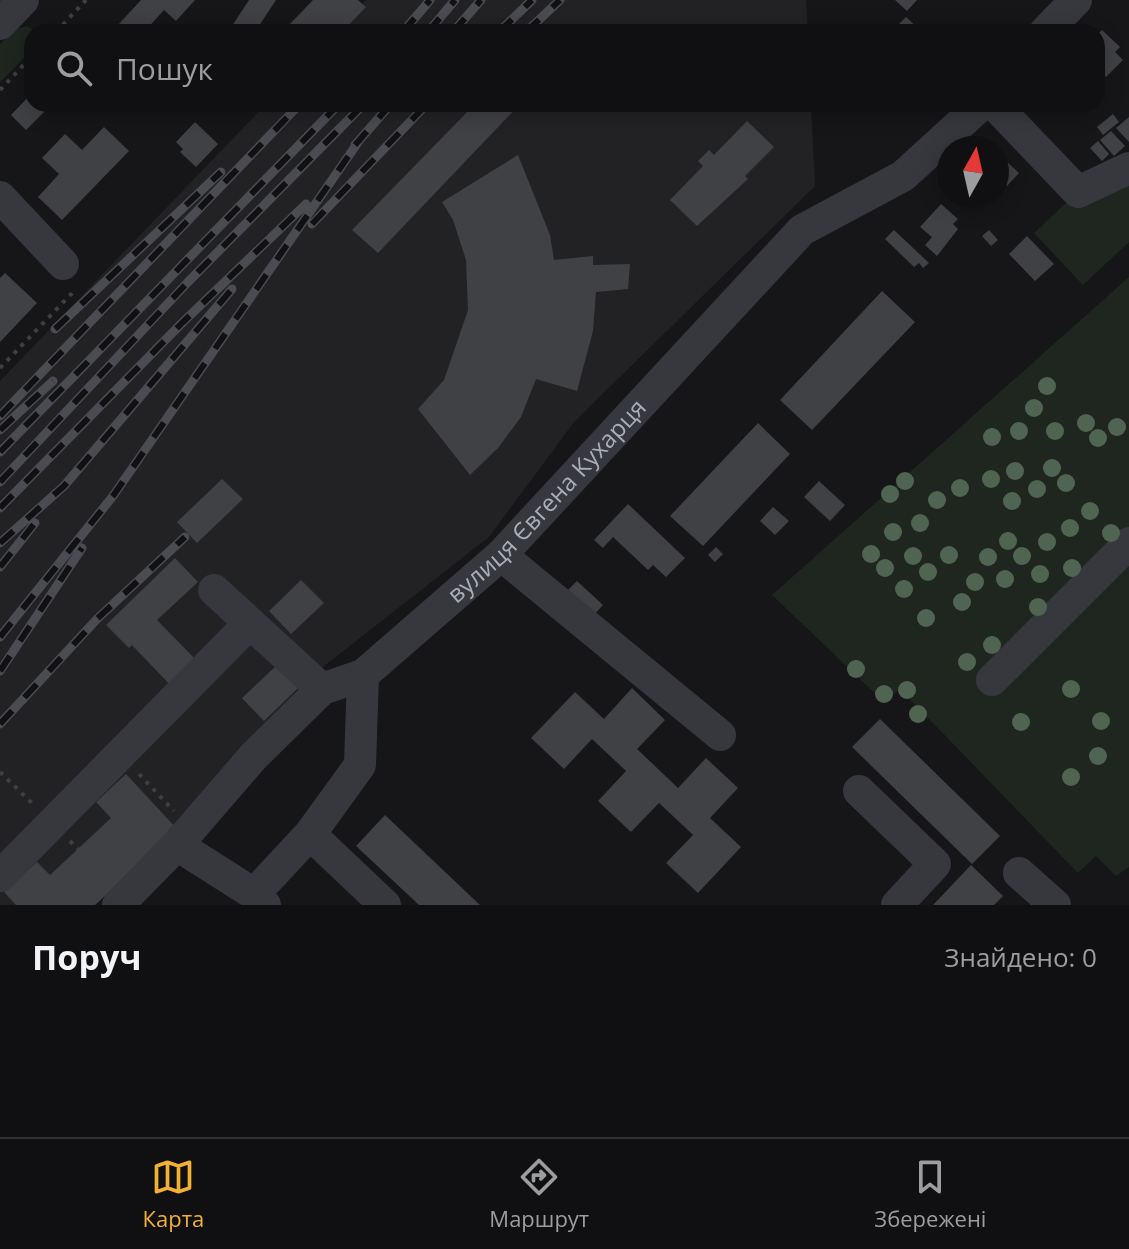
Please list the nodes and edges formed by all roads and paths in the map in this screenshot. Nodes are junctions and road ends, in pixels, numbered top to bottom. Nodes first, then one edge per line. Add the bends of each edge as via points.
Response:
1 (23, 0) edge
2 (86, 0) edge
3 (1076, 0) edge
4 (0, 24) edge
5 (64, 24) edge
6 (1053, 24) edge
7 (24, 64) edge
8 (0, 90) edge
9 (973, 112) edge
10 (1002, 112) edge
11 (1129, 168) edge
12 (0, 197) edge
13 (63, 264) joint
14 (0, 368) edge
15 (1129, 543) edge
16 (501, 555) junction
17 (214, 590) dead end
18 (250, 623) junction
19 (363, 675) junction
20 (992, 680) dead end
21 (322, 689) junction
22 (720, 735) dead end
23 (121, 755) junction
24 (859, 791) dead end
25 (180, 833) junction
26 (310, 834) junction
27 (1019, 873) dead end
28 (0, 876) edge
29 (260, 899) edge
30 (118, 905) edge
31 (385, 905) edge
32 (897, 905) edge
33 (1055, 905) edge

1 - 4 street
2 - 5 path
3 - 6 street
7 - 8 path
9 - 16 street, вулиця Євгена Кухарця via 903,176 802,230
10 - 11 street via 1078,192
12 - 13 street
13 - 14 path via 78,287
15 - 20 street
16 - 19 street, вулиця Євгена Кухарця
16 - 22 street
17 - 18 street
18 - 21 street
18 - 23 street
19 - 21 street, вулиця Євгена Кухарця
19 - 26 street via 360,765
21 - 25 street, вулиця Євгена Кухарця
23 - 25 path
23 - 28 street
24 - 32 street via 935,864
25 - 29 street
25 - 30 street, вулиця Євгена Кухарця
26 - 29 street
26 - 31 street
27 - 33 street

